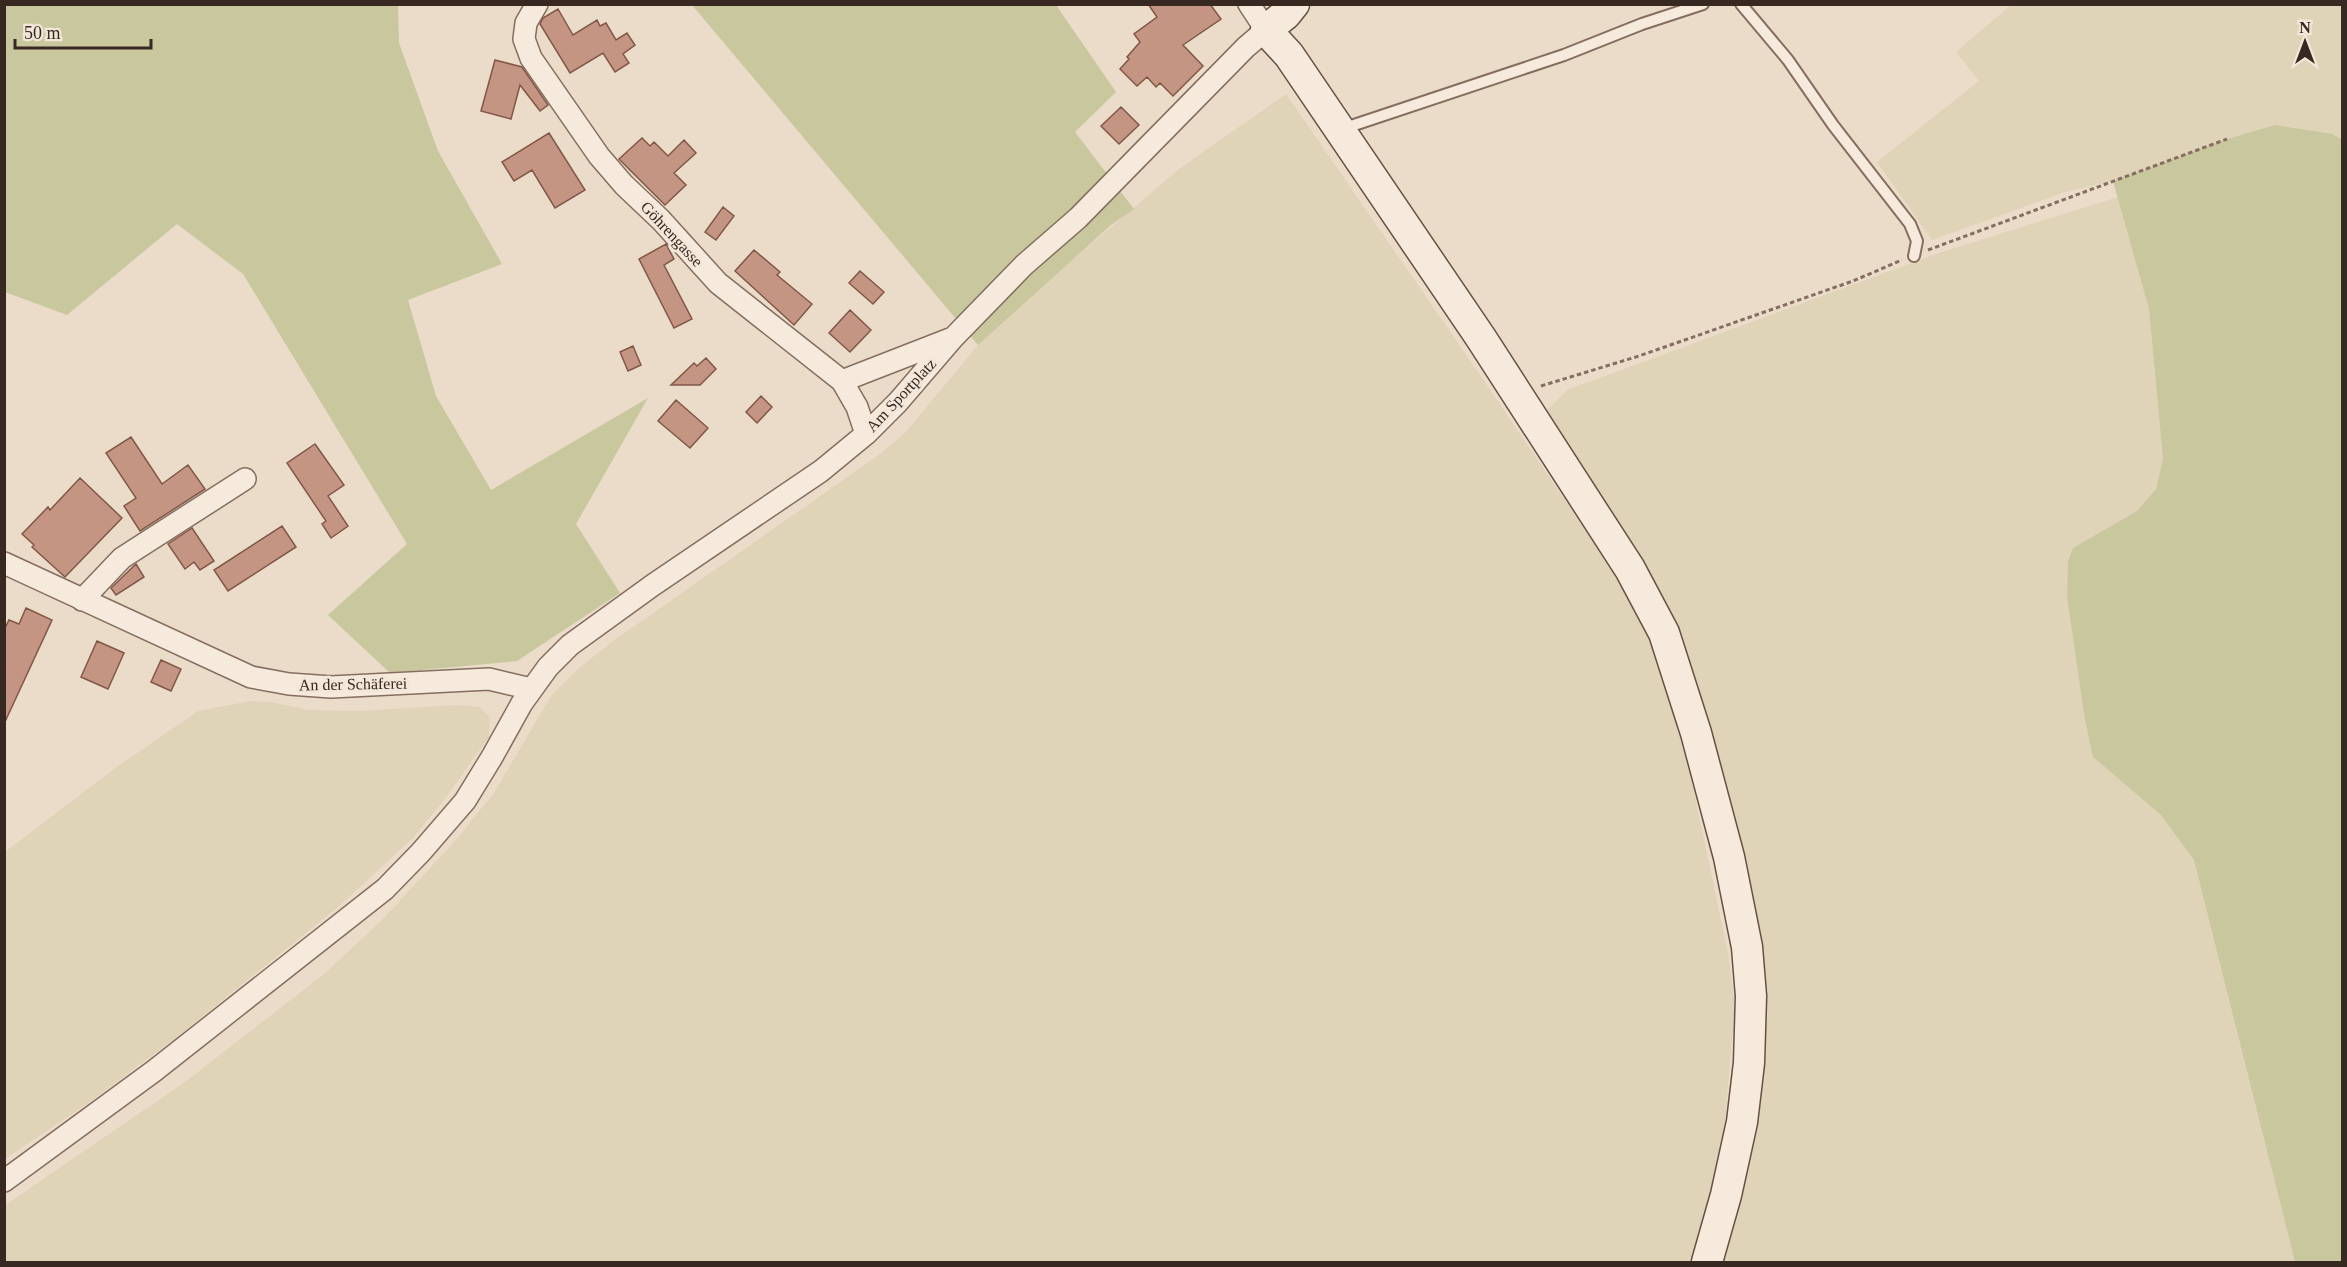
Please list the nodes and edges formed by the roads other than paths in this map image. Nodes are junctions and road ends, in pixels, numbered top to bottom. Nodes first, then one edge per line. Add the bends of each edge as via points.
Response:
1 (537, 4) edge
2 (1249, 4) edge
3 (1294, 4) edge
4 (1703, 4) edge
5 (1741, 4) edge
6 (1266, 30) junction
7 (1339, 130) junction
8 (1914, 256) road end
9 (953, 338) junction
10 (842, 381) junction
11 (866, 434) junction
12 (245, 479) dead end
13 (4, 563) edge
14 (82, 600) junction
15 (531, 689) junction
16 (4, 1181) edge
17 (1707, 1263) edge

1 - 10 street, Göhrengasse via 526,23 524,39 531,58 599,156 718,283
2 - 6 street
3 - 6 street, Am Sportplatz
4 - 7 lane
5 - 8 lane via 1788,60 1910,224 1917,241
6 - 7 street via 1289,55
6 - 9 street, Am Sportplatz
7 - 17 street via 1481,338 1630,569 1664,633 1696,733 1738,895 1751,996 1742,1122
9 - 10 street
9 - 11 street, Am Sportplatz
10 - 11 street, Göhrengasse
11 - 15 street, Am Sportplatz via 821,471 570,645
12 - 14 street via 122,558
13 - 14 street, An der Schäferei
14 - 15 street, An der Schäferei via 252,677 331,687 489,679
15 - 16 street, Am Sportplatz via 465,801 385,889 154,1071

